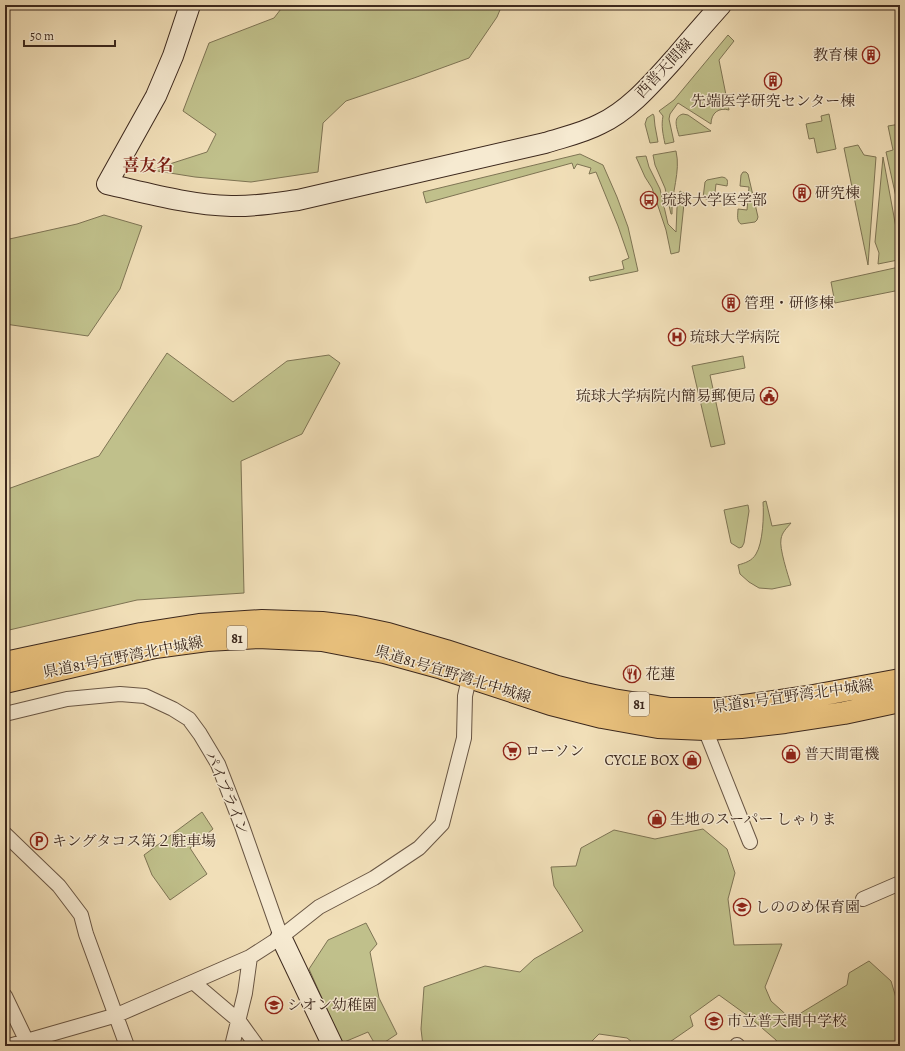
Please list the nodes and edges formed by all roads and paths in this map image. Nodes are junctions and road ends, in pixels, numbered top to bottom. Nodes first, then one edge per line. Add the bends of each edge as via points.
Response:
1 (190, 5) edge
2 (721, 5) edge
3 (5, 663) edge
4 (472, 669) junction
5 (5, 682) edge
6 (898, 695) edge
7 (5, 714) edge
8 (705, 729) junction
9 (5, 834) edge
10 (750, 842) dead end
11 (900, 883) edge
12 (863, 898) dead end
13 (281, 937) junction
14 (250, 957) junction
15 (193, 982) junction
16 (5, 996) edge
17 (117, 1015) junction
18 (239, 1021) junction
19 (27, 1043) edge
20 (9, 1046) edge
21 (127, 1046) edge
22 (232, 1046) edge
23 (257, 1046) edge
24 (333, 1046) edge

1 - 2 street, 西普天間線 via 156,96 107,184 169,198 231,206 298,200 545,143 601,124 622,110 653,82
3 - 4 main road, 県道81号宜野湾北中城線 / 81 via 148,633 199,625 262,621 322,623 388,634 446,651
4 - 5 main road, 県道81号宜野湾北中城線 / 81 via 442,668 384,652 322,640 258,637 156,647
4 - 6 main road, 県道81号宜野湾北中城線 / 81 via 613,700 670,709 722,709 808,697
4 - 8 main road, 県道81号宜野湾北中城線 / 81 via 551,704 658,727
4 - 13 street via 465,696 464,738 442,824 419,848 374,878 319,907
6 - 8 main road, 県道81号宜野湾北中城線 / 81 via 844,713 793,721
7 - 13 street, パイプライン via 66,699 120,694 145,696 189,719 218,764
8 - 10 street
9 - 17 street via 59,886 82,915 86,934
11 - 12 street
13 - 14 street
13 - 24 street, パイプライン
14 - 15 street
14 - 18 street
15 - 17 street
15 - 18 street
16 - 19 street
17 - 19 street
17 - 21 street
18 - 22 street
18 - 23 street
19 - 20 street

